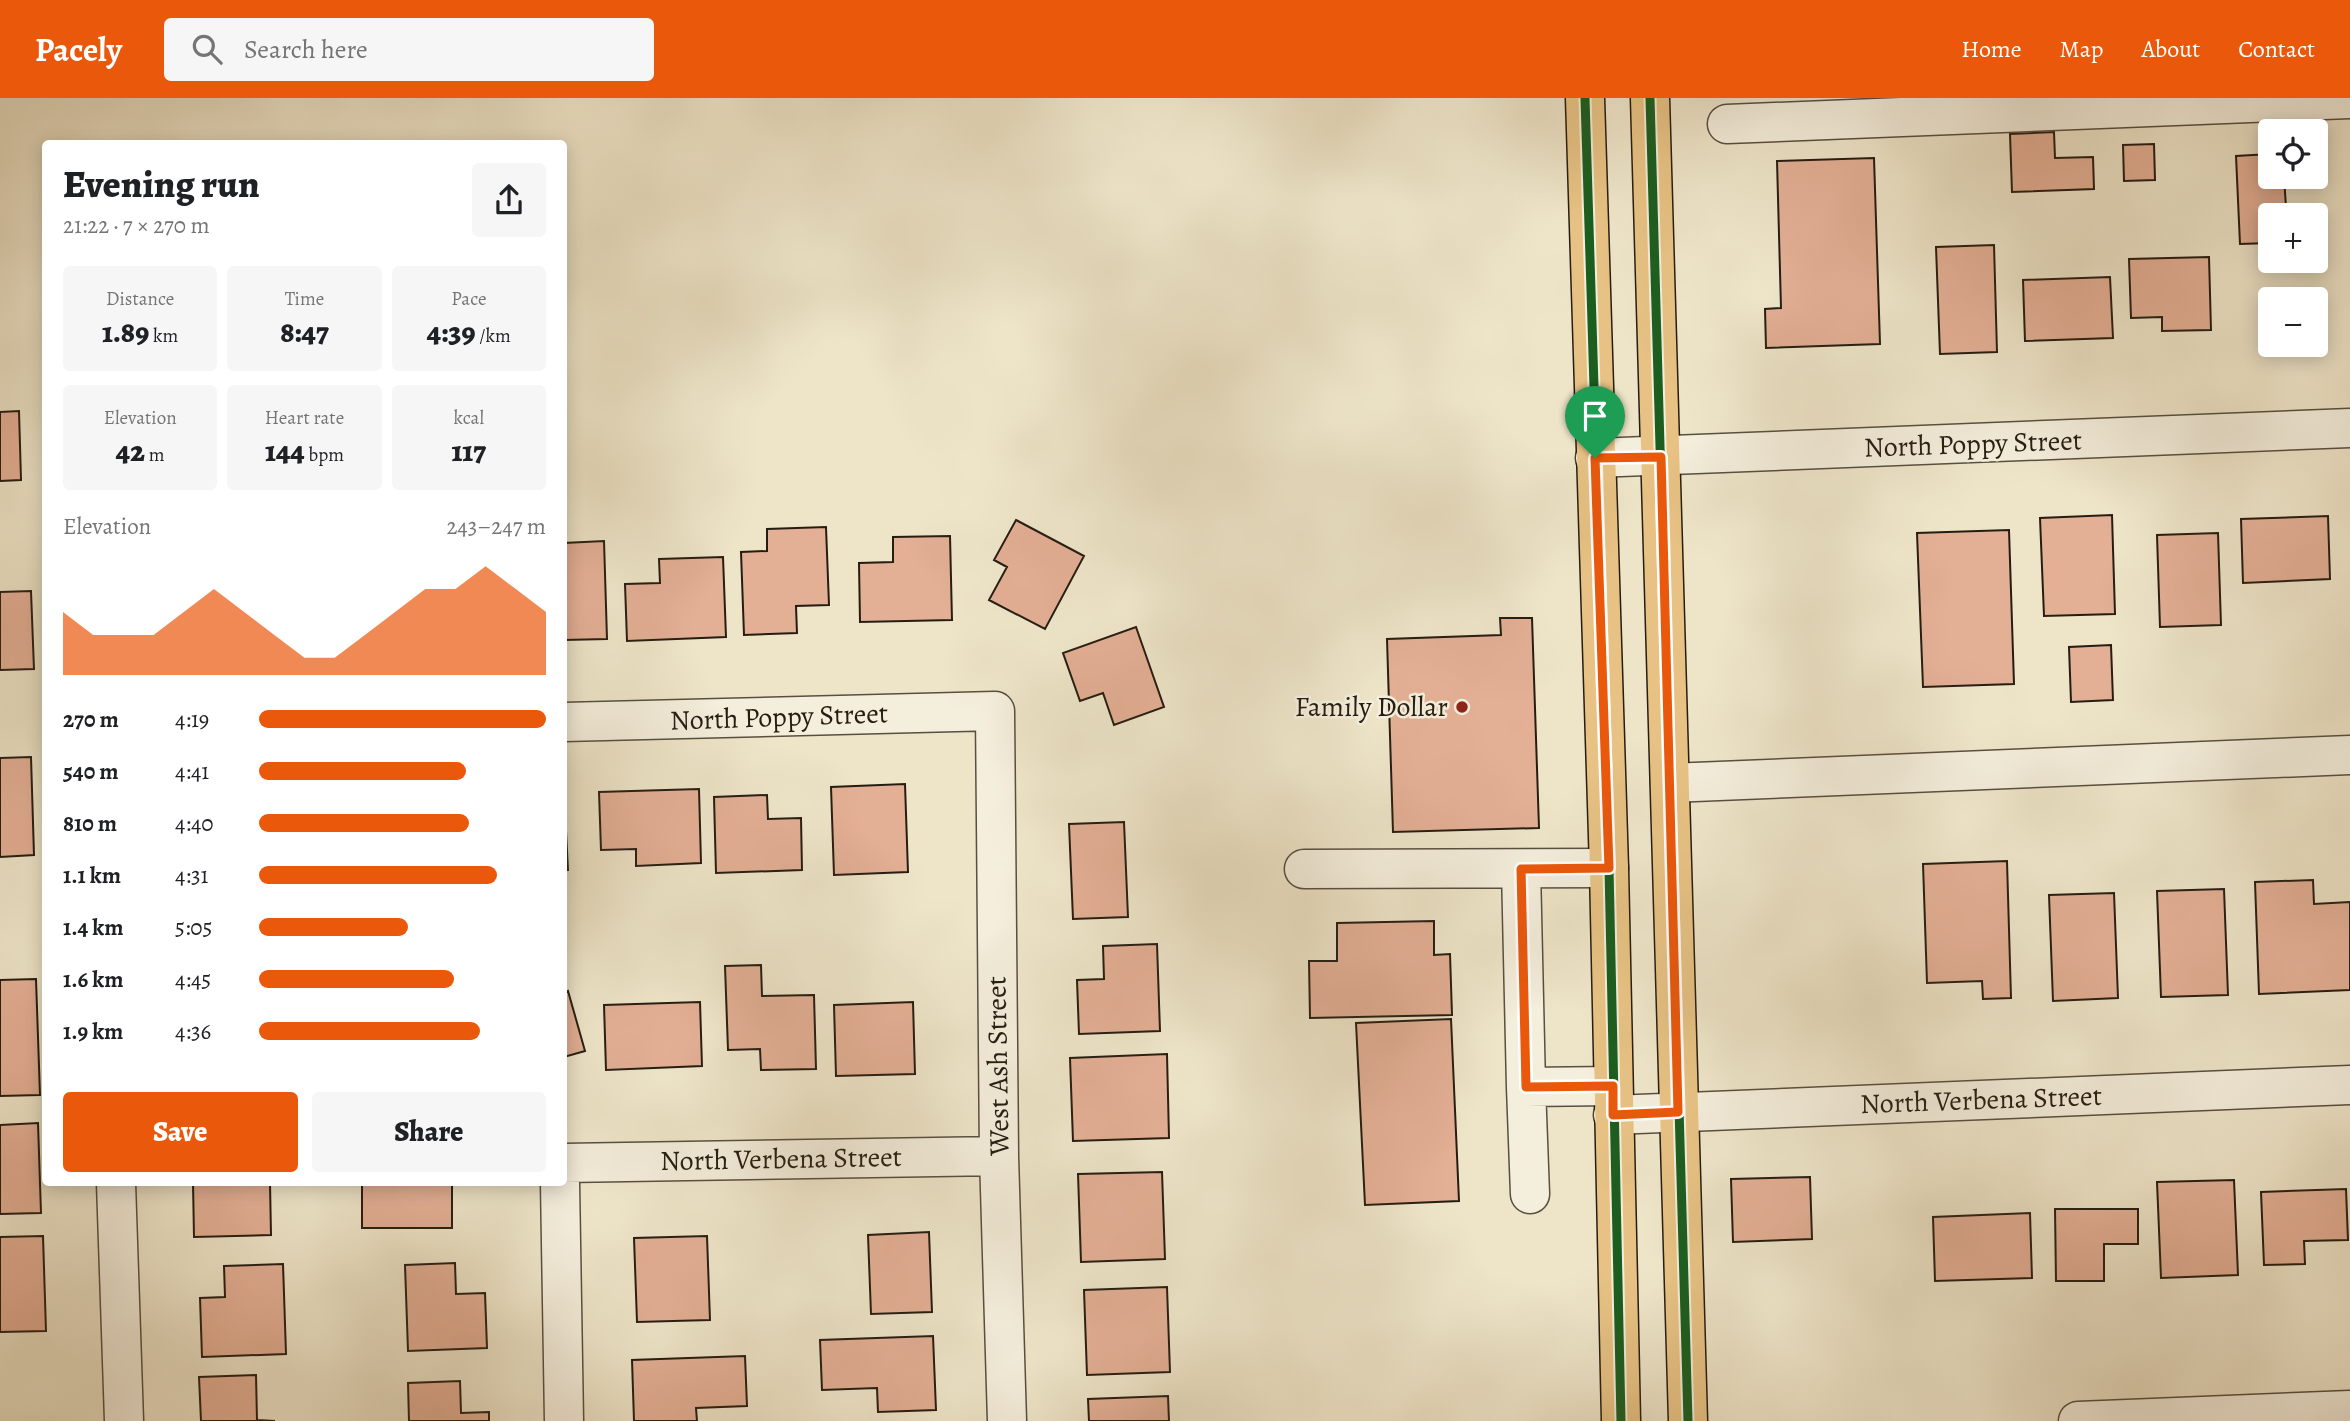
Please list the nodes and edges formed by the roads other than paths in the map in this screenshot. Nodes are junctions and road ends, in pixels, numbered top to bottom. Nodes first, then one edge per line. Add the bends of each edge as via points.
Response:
1 (1585, 98) edge
2 (1650, 98) edge
3 (2350, 99) edge
4 (1727, 124) dead end
5 (2350, 428) edge
6 (1661, 457) junction
7 (1595, 458) junction
8 (995, 711) joint
9 (567, 722) edge
10 (2350, 755) edge
11 (1670, 783) junction
12 (1609, 868) junction
13 (1304, 869) dead end
14 (1521, 869) junction
15 (2350, 1085) edge
16 (1526, 1087) junction
17 (1613, 1100) junction
18 (1678, 1112) junction
19 (999, 1156) junction
20 (567, 1163) edge
21 (116, 1186) edge
22 (560, 1186) edge
23 (1530, 1194) dead end
24 (2350, 1410) edge
25 (124, 1421) edge
26 (564, 1421) edge
27 (1007, 1421) edge
28 (1621, 1421) edge
29 (1688, 1421) edge
30 (2078, 1421) edge

1 - 7 main road
2 - 6 main road
3 - 4 street
5 - 6 street, North Poppy Street
6 - 7 street, North Poppy Street
6 - 11 main road
7 - 12 main road
8 - 9 street, North Poppy Street
8 - 19 street, West Ash Street
10 - 11 street
11 - 18 main road
12 - 14 street
12 - 17 main road
13 - 14 street
14 - 16 street
15 - 18 street, North Verbena Street
16 - 17 street, North Verbena Street
16 - 23 street
17 - 18 street, North Verbena Street
17 - 28 main road
18 - 29 main road
19 - 20 street, North Verbena Street
19 - 27 street, West Ash Street
21 - 25 street
22 - 26 street
24 - 30 street

